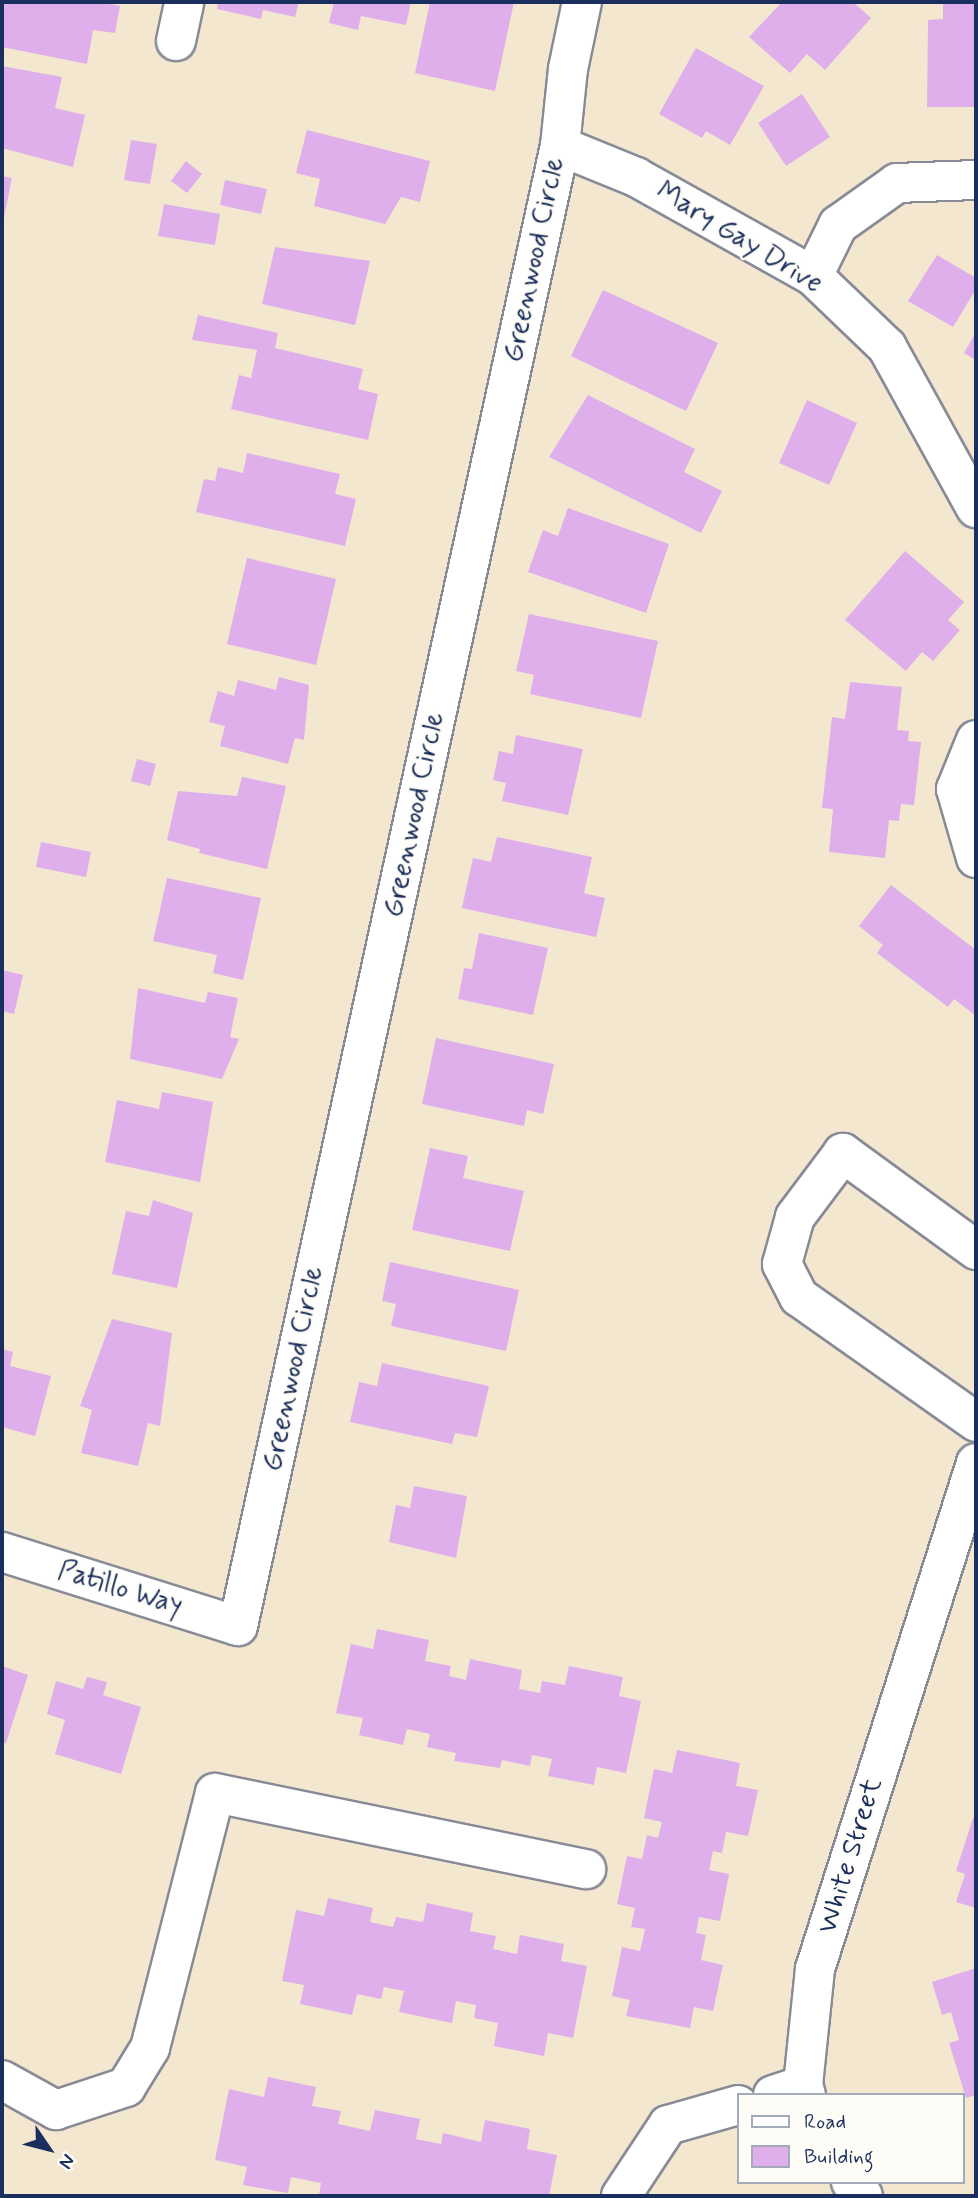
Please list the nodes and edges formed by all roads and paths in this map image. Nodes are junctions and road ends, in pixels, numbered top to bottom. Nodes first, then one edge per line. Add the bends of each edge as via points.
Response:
1 (184, 2) edge
2 (582, 2) edge
3 (176, 41) dead end
4 (560, 146) junction
5 (976, 180) edge
6 (813, 276) junction
7 (976, 508) edge
8 (976, 740) edge
9 (976, 858) edge
10 (976, 1250) edge
11 (976, 1422) edge
12 (976, 1463) edge
13 (2, 1552) edge
14 (238, 1626) joint
15 (586, 1869) dead end
16 (2, 2080) edge
17 (794, 2092) edge
18 (736, 2106) edge
19 (621, 2196) edge

1 - 3 street
2 - 4 street, Greenwood Circle via 568,69
4 - 6 street, Mary Gay Drive via 636,177
4 - 14 street, Greenwood Circle
5 - 6 street via 897,183 838,225
6 - 7 street, Mary Gay Drive via 887,347
8 - 9 street via 956,789
10 - 11 street via 843,1153 795,1217 782,1264 799,1297
12 - 17 street, White Street via 815,1969
13 - 14 street, Patillo Way
15 - 16 street via 215,1793 150,2048 126,2087 56,2110
18 - 19 street via 668,2125

